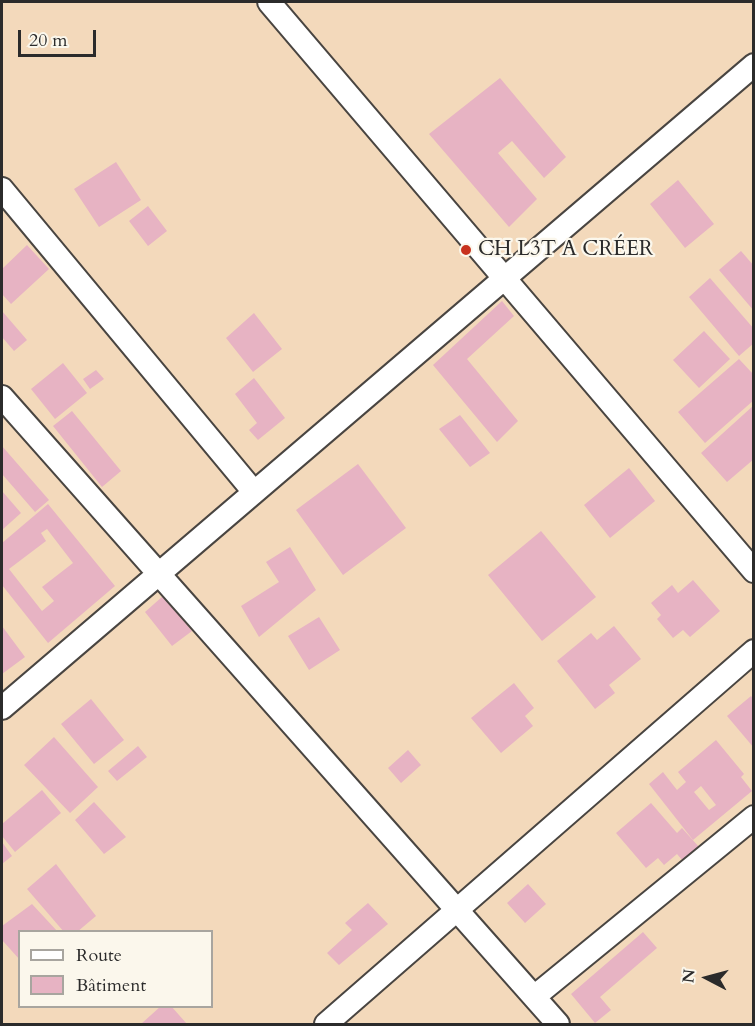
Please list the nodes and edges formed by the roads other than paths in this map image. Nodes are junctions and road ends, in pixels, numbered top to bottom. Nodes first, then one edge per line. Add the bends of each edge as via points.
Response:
1 (269, 2) edge
2 (753, 66) edge
3 (2, 189) edge
4 (504, 278) junction
5 (2, 397) edge
6 (254, 492) junction
7 (753, 572) edge
8 (158, 574) junction
9 (753, 651) edge
10 (2, 708) edge
11 (753, 817) edge
12 (457, 910) junction
13 (534, 998) junction
14 (326, 1024) edge
15 (558, 1024) edge

1 - 4 street
2 - 4 street
3 - 6 street
4 - 6 street
4 - 7 street
5 - 8 street
6 - 8 street
8 - 10 street
8 - 12 street
9 - 12 street
11 - 13 street
12 - 13 street
12 - 14 street
13 - 15 street

